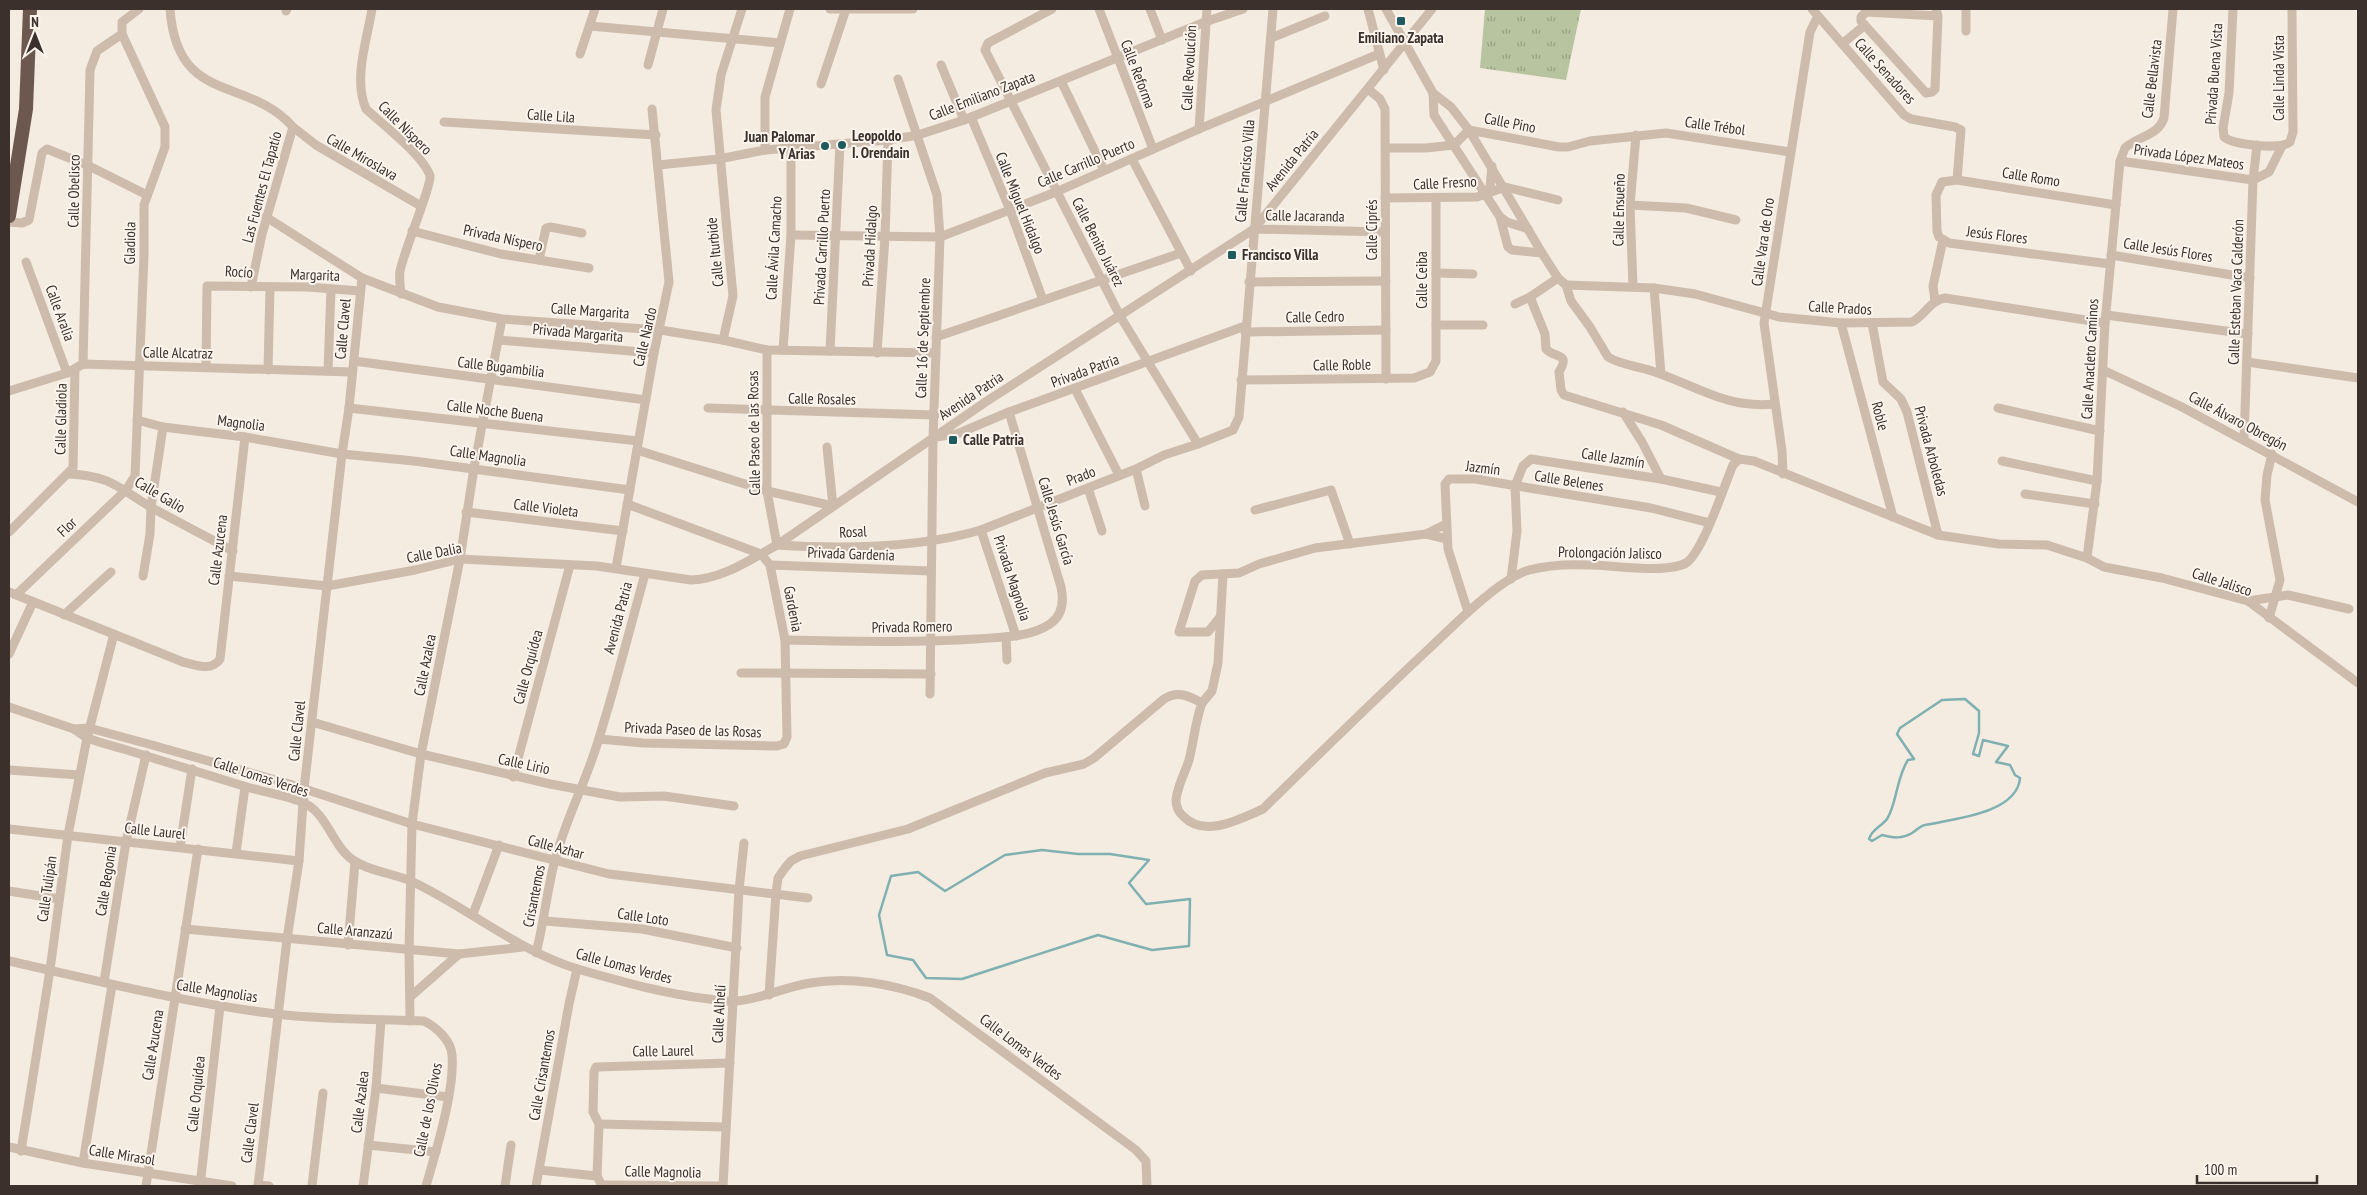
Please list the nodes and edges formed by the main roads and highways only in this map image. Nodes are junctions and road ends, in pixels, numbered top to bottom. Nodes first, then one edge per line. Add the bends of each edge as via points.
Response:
1 (30, 9) edge
2 (9, 216) edge

1 - 2 highway via 26,109

